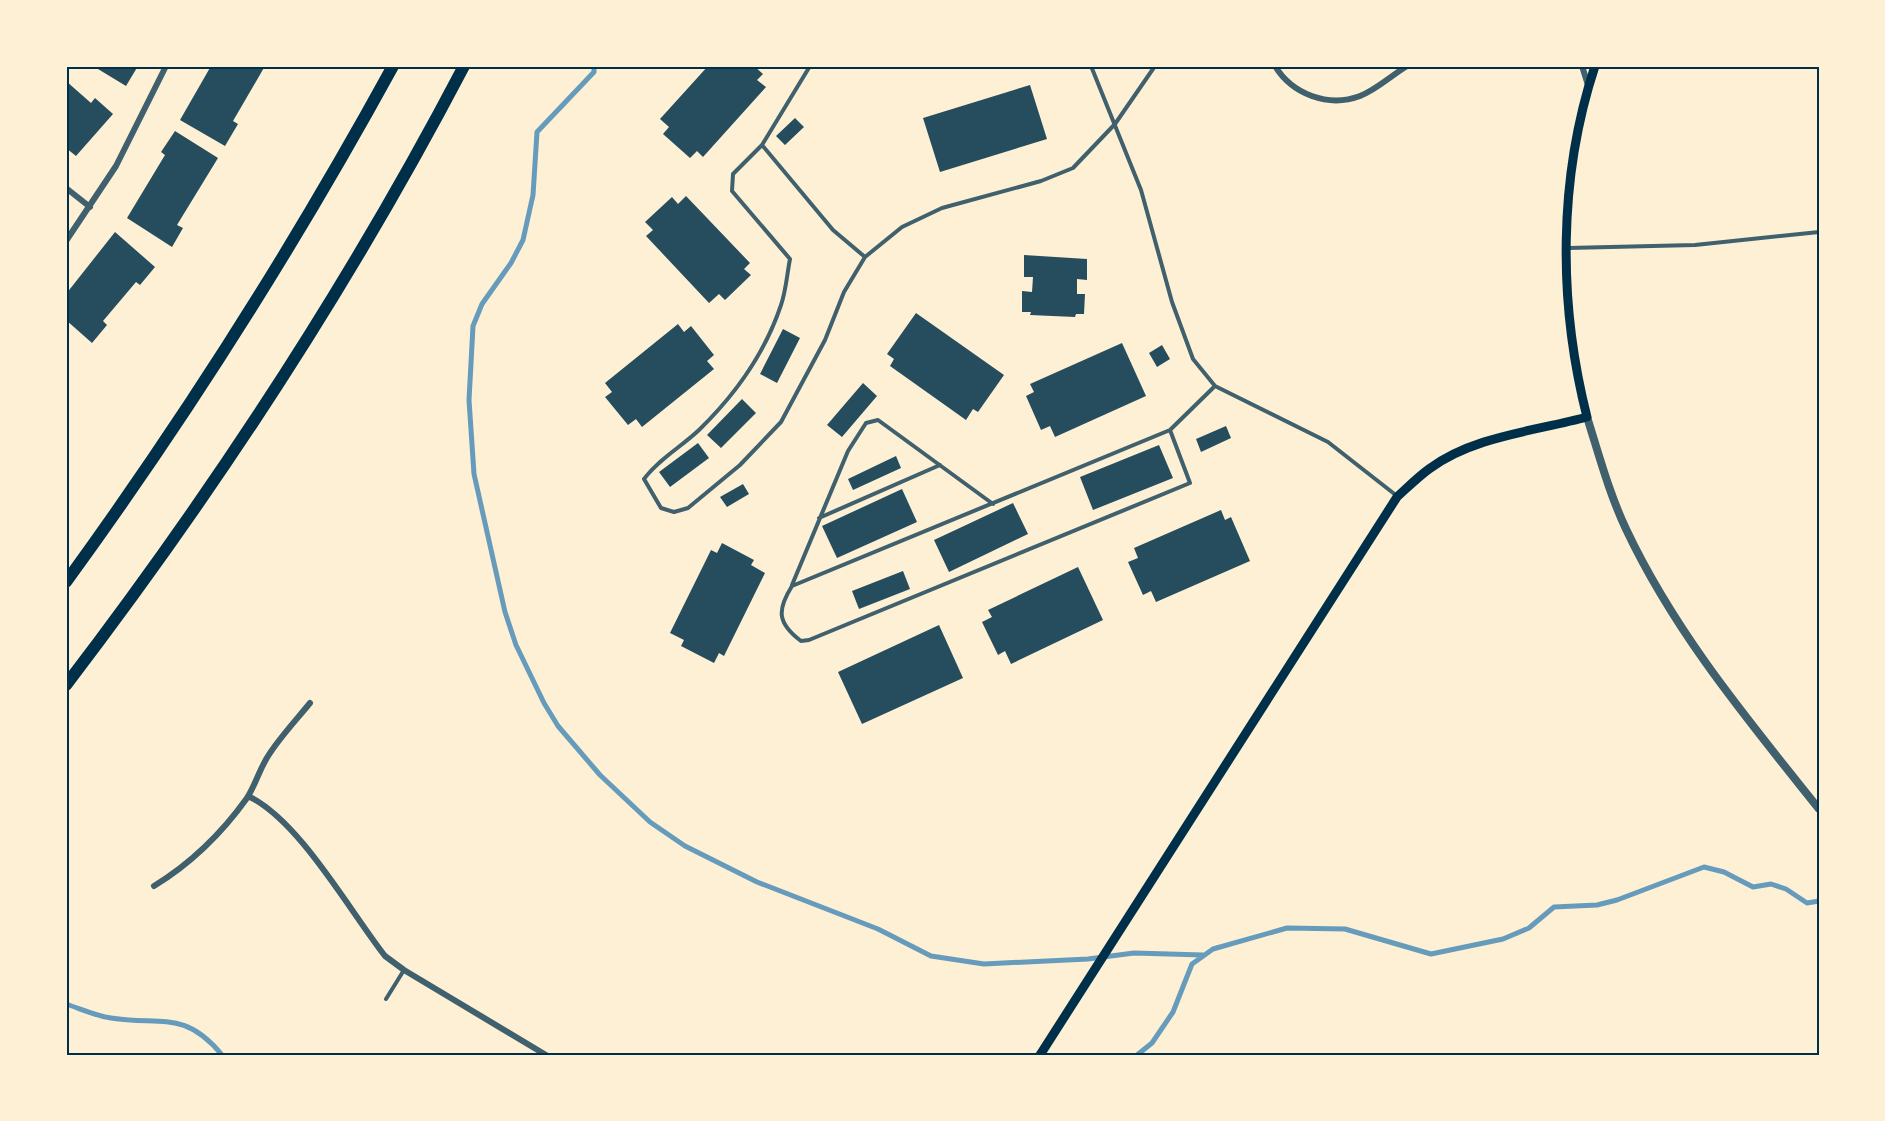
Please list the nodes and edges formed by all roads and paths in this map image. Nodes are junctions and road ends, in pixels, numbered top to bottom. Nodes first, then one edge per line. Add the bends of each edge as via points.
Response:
1 (166, 66) edge
2 (393, 66) edge
3 (464, 66) edge
4 (810, 66) edge
5 (1091, 66) edge
6 (1155, 66) edge
7 (1407, 66) edge
8 (1582, 66) edge
9 (1595, 66) edge
10 (1277, 67) edge
11 (1588, 86) junction
12 (1115, 124) junction
13 (762, 145) junction
14 (66, 188) edge
15 (90, 207) junction
16 (1819, 232) edge
17 (66, 241) edge
18 (1568, 248) junction
19 (865, 257) junction
20 (1215, 386) junction
21 (1587, 417) junction
22 (1170, 430) junction
23 (940, 465) junction
24 (1397, 496) junction
25 (993, 504) junction
26 (819, 518) junction
27 (66, 582) edge
28 (792, 586) junction
29 (66, 685) edge
30 (310, 703) dead end
31 (248, 796) junction
32 (1819, 809) edge
33 (154, 886) dead end
34 (404, 970) junction
35 (386, 999) dead end
36 (546, 1055) edge
37 (1040, 1055) edge

1 - 15 street via 116,166
2 - 27 highway via 310,215 221,359
3 - 29 highway via 363,247 267,402 163,555
4 - 13 lane
5 - 12 lane
6 - 12 lane
7 - 10 street via 1360,96 1330,101 1291,86
8 - 11 street
9 - 11 main road
11 - 18 main road via 1570,168
12 - 19 lane via 1072,168 1041,181 942,208 902,227
12 - 20 lane via 1141,190 1186,341 1193,359
13 - 19 lane via 833,230
13 - 19 lane via 733,174 732,191 790,259 782,304 748,375 717,413 685,444 655,465 644,479 661,507 674,512 688,508 740,465 781,422
14 - 15 street
15 - 17 street
16 - 18 lane via 1695,245
18 - 21 main road via 1571,342
20 - 22 lane
20 - 24 lane via 1328,442
21 - 24 main road via 1524,431 1455,454 1430,468
21 - 32 street via 1626,528 1670,610 1727,693
22 - 25 lane
22 - 28 lane via 1190,483 1092,524 809,640 801,641 783,621 780,604
23 - 25 lane
23 - 26 lane
23 - 26 lane via 878,420 871,419 848,451
24 - 37 main road
25 - 28 lane
26 - 28 lane
30 - 31 street via 259,768
31 - 33 street via 199,852
31 - 34 street via 263,803 299,839 369,935
34 - 35 lane
34 - 36 street

